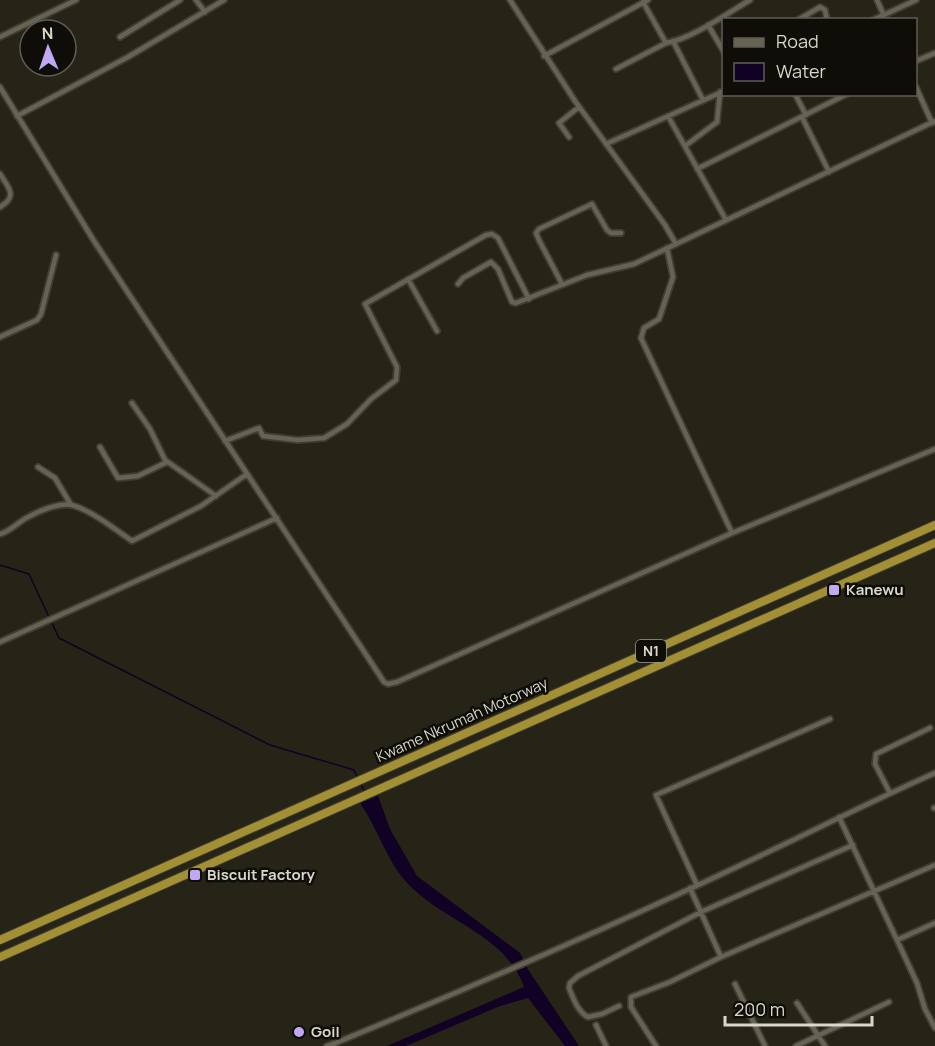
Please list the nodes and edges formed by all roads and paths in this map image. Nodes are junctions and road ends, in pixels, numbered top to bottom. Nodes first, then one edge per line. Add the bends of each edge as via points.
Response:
1 (76, 0) edge
2 (180, 0) edge
3 (196, 0) edge
4 (224, 0) edge
5 (750, 0) edge
6 (877, 0) edge
7 (916, 0) edge
8 (512, 1) edge
9 (645, 1) edge
10 (205, 12) junction
11 (885, 17) edge
12 (801, 18) edge
13 (827, 18) edge
14 (708, 25) junction
15 (0, 37) edge
16 (120, 37) dead end
17 (673, 41) junction
18 (666, 42) junction
19 (722, 50) edge
20 (935, 53) edge
21 (544, 56) junction
22 (917, 60) edge
23 (616, 69) dead end
24 (0, 88) edge
25 (917, 91) edge
26 (722, 92) edge
27 (796, 96) edge
28 (842, 96) edge
29 (703, 100) junction
30 (579, 107) junction
31 (17, 116) junction
32 (668, 116) junction
33 (804, 116) junction
34 (934, 122) edge
35 (569, 137) dead end
36 (606, 144) junction
37 (685, 146) junction
38 (697, 169) junction
39 (829, 172) junction
40 (0, 174) edge
41 (0, 207) edge
42 (726, 220) junction
43 (621, 233) dead end
44 (676, 244) junction
45 (667, 248) junction
46 (56, 255) dead end
47 (408, 279) junction
48 (562, 284) junction
49 (458, 285) dead end
50 (528, 299) junction
51 (437, 331) dead end
52 (0, 337) edge
53 (132, 403) dead end
54 (225, 441) junction
55 (100, 447) dead end
56 (935, 449) edge
57 (167, 462) junction
58 (38, 467) dead end
59 (247, 474) junction
60 (216, 495) junction
61 (71, 505) junction
62 (277, 518) junction
63 (935, 525) edge
64 (732, 533) junction
65 (0, 534) edge
66 (935, 543) edge
67 (0, 642) edge
68 (830, 719) dead end
69 (930, 728) dead end
70 (935, 772) edge
71 (890, 793) junction
72 (839, 817) junction
73 (853, 845) junction
74 (935, 865) edge
75 (697, 885) junction
76 (690, 888) junction
77 (874, 891) junction
78 (701, 912) junction
79 (935, 923) edge
80 (0, 940) edge
81 (897, 940) junction
82 (0, 957) edge
83 (721, 957) junction
84 (735, 984) dead end
85 (889, 1002) dead end
86 (797, 1003) dead end
87 (620, 1006) dead end
88 (596, 1025) dead end
89 (935, 1028) edge
90 (819, 1035) junction
91 (331, 1045) edge
92 (606, 1046) edge
93 (656, 1046) edge
94 (765, 1046) edge
95 (796, 1046) edge
96 (825, 1046) edge

1 - 15 street
2 - 16 street
3 - 10 street
4 - 10 street
5 - 14 street
6 - 11 street
7 - 11 street
8 - 21 street
9 - 18 street
9 - 21 street
10 - 31 street
12 - 13 street via 820,7
14 - 17 street
14 - 19 street
17 - 18 street
17 - 29 street
18 - 23 street
20 - 22 street
21 - 30 street
24 - 31 street
25 - 34 street
26 - 29 street
26 - 37 street via 717,122
27 - 33 street
28 - 33 street
29 - 32 street
30 - 35 street via 559,123
30 - 36 street
31 - 54 street
32 - 36 street
32 - 37 street
33 - 38 street
33 - 39 street
34 - 39 street
36 - 44 street
37 - 38 street
38 - 42 street
39 - 42 street
40 - 41 street via 11,196
42 - 44 street
43 - 48 street via 607,230 592,204 539,229 538,240
44 - 45 street
45 - 48 street via 634,264
45 - 64 street via 673,277 659,319 644,328 641,338
46 - 52 street via 37,320
47 - 50 street via 492,234 498,238
47 - 51 street
47 - 54 street via 365,304 398,367 396,380 347,424 324,438 263,436 259,428
48 - 50 street
49 - 50 street via 491,262 512,302
53 - 57 street
54 - 59 street
55 - 57 street via 118,478 138,476
56 - 64 street
57 - 60 street
58 - 61 street via 55,478
59 - 60 street
59 - 62 street
60 - 61 street via 132,541
61 - 65 street via 28,517
62 - 64 street via 381,680 388,684
62 - 67 street
63 - 80 highway, Kwame Nkrumah Motorway / N1
66 - 82 highway, Kwame Nkrumah Motorway / N1
68 - 75 street via 656,795
69 - 71 street via 876,754 875,764
70 - 71 street
71 - 72 street
72 - 73 street
72 - 75 street
73 - 77 street
73 - 78 street
74 - 77 street
75 - 76 street
76 - 78 street
76 - 91 street
77 - 81 street
77 - 83 street
78 - 83 street
78 - 87 street via 570,983 582,1014 588,1017
79 - 81 street
81 - 89 street
83 - 93 street via 631,997 631,1007
84 - 94 street
85 - 90 street
86 - 90 street
88 - 92 street
90 - 95 street
90 - 96 street

